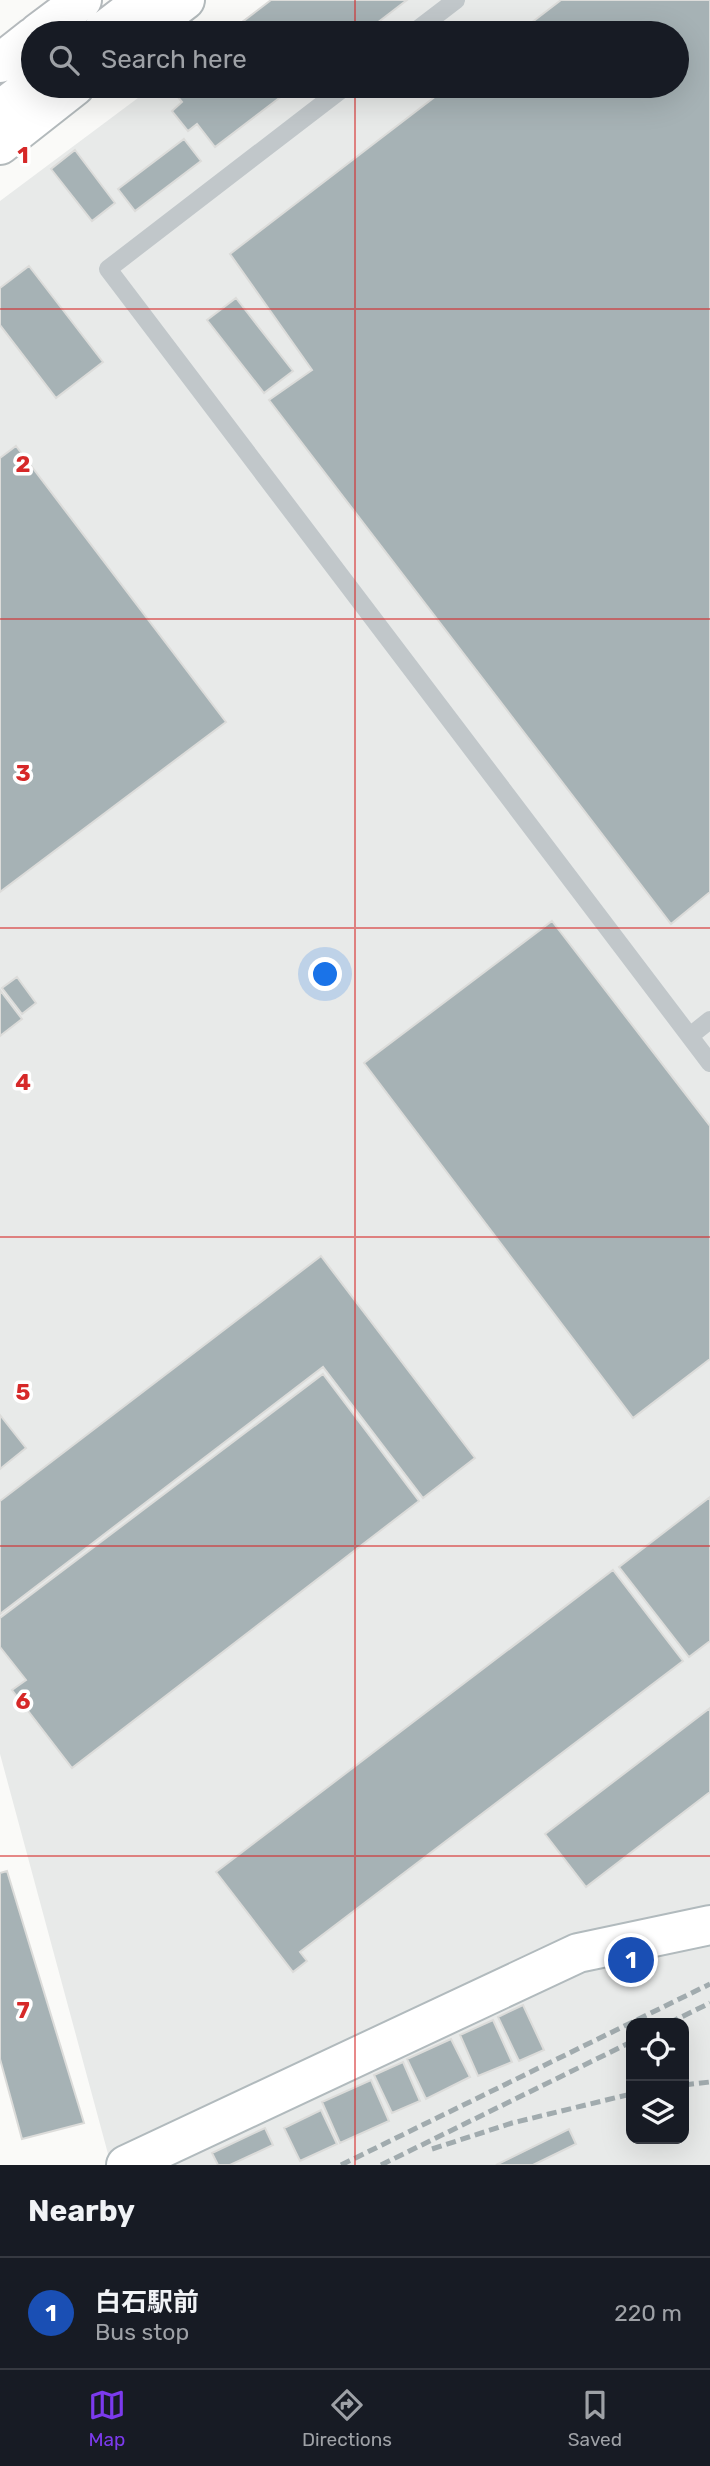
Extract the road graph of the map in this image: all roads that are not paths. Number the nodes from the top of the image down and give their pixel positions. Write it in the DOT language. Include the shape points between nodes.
graph roads {
  1 [pos="70,0"];
  2 [pos="82,0"];
  3 [pos="144,0"];
  4 [pos="185,0"];
  5 [pos="456,0"];
  6 [pos="42,21"];
  7 [pos="54,21"];
  8 [pos="117,21"];
  9 [pos="158,21"];
  10 [pos="429,21"];
  11 [pos="21,37"];
  12 [pos="21,46"];
  13 [pos="0,53"];
  14 [pos="0,63"];
  15 [pos="21,94"];
  16 [pos="60,98"];
  17 [pos="329,98"];
  18 [pos="0,110"];
  19 [pos="0,145"];
  20 [pos="710,1020"];
  21 [pos="690,1036"];
  22 [pos="710,1063"];
  23 [pos="710,1925"];
  24 [pos="126,2165"];
  1 -- 6 [label="main road"];
  2 -- 7 [label="main road"];
  3 -- 8 [label="main road"];
  4 -- 9 [label="main road"];
  5 -- 10 [label="lane"];
  11 -- 13 [label="main road"];
  12 -- 14 [label="main road"];
  15 -- 18 [label="main road"];
  16 -- 19 [label="main road"];
  17 -- 21 [label="lane" via="108,269"];
  20 -- 21 [label="lane"];
  21 -- 22 [label="lane"];
  23 -- 24 [label="main road" via="578,1952"];
}
